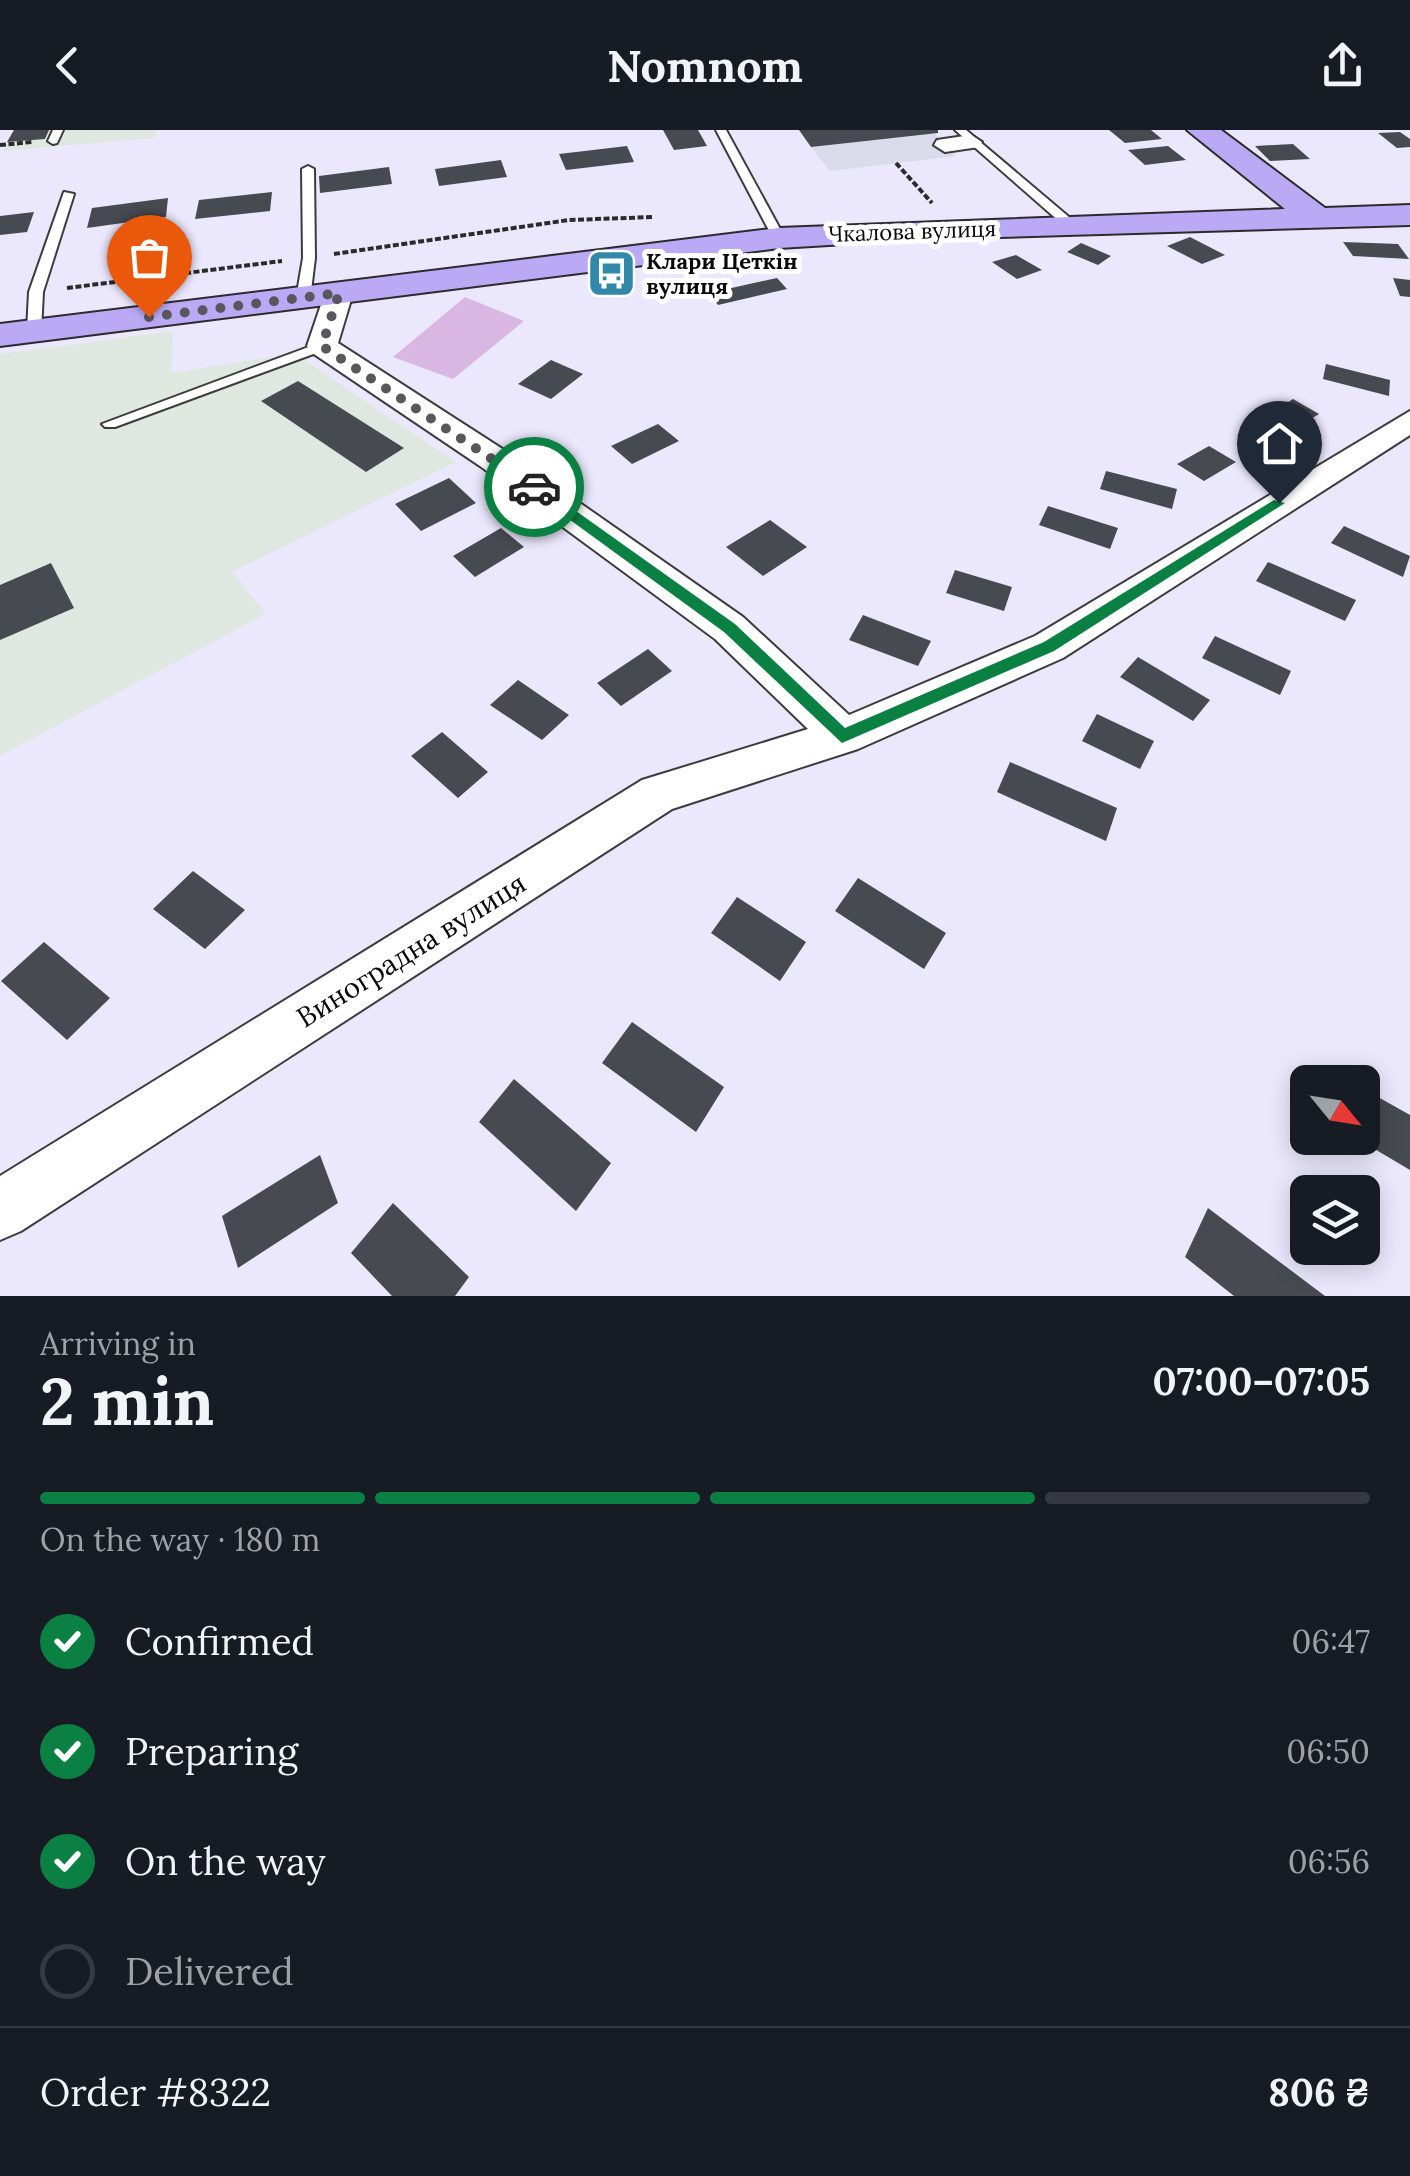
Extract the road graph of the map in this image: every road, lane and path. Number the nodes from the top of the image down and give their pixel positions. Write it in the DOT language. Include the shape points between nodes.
graph roads {
  1 [pos="721,130"];
  2 [pos="1202,130"];
  3 [pos="959,139"];
  4 [pos="896,163"];
  5 [pos="308,169"];
  6 [pos="68,194"];
  7 [pos="936,207"];
  8 [pos="1410,215"];
  9 [pos="1315,216"];
  10 [pos="1072,226"];
  11 [pos="779,238"];
  12 [pos="339,293"];
  13 [pos="303,300"];
  14 [pos="17,333"];
  15 [pos="322,346"];
  16 [pos="1410,420"];
  17 [pos="110,424"];
  18 [pos="842,736"];
  19 [pos="0,1210"];
  1 -- 11 [label="lane"];
  2 -- 9 [label="main road"];
  3 -- 10 [label="lane"];
  4 -- 7 [label="path"];
  5 -- 13 [label="lane"];
  6 -- 14 [label="lane"];
  8 -- 9 [label="main road, Чкалова вулиця"];
  9 -- 10 [label="main road, Чкалова вулиця"];
  10 -- 11 [label="main road, Чкалова вулиця"];
  11 -- 12 [label="main road, Чкалова вулиця"];
  12 -- 13 [label="main road, Чкалова вулиця"];
  12 -- 15 [label="street"];
  13 -- 14 [label="main road, Чкалова вулиця"];
  15 -- 17 [label="lane"];
  15 -- 18 [label="street" via="729,628"];
  16 -- 18 [label="street, Виноградна вулиця" via="1049,646"];
  18 -- 19 [label="street, Виноградна вулиця" via="658,794"];
}
